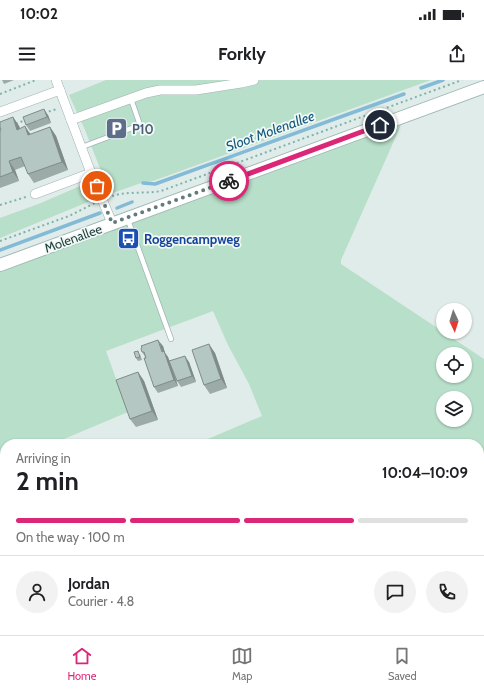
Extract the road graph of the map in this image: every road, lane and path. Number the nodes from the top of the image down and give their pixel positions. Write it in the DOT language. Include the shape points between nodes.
graph roads {
  1 [pos="36,80"];
  2 [pos="56,80"];
  3 [pos="254,80"];
  4 [pos="462,80"];
  5 [pos="484,87"];
  6 [pos="60,90"];
  7 [pos="0,94"];
  8 [pos="131,98"];
  9 [pos="65,105"];
  10 [pos="0,112"];
  11 [pos="44,113"];
  12 [pos="29,119"];
  13 [pos="71,120"];
  14 [pos="14,124"];
  15 [pos="82,147"];
  16 [pos="91,173"];
  17 [pos="35,194"];
  18 [pos="103,200"];
  19 [pos="0,205"];
  20 [pos="128,218"];
  21 [pos="112,223"];
  22 [pos="0,241"];
  23 [pos="0,265"];
  24 [pos="171,339"];
  1 -- 7 [label="path"];
  2 -- 6 [label="street"];
  3 -- 8 [label="street" via="146,92"];
  4 -- 18 [label="path, Molenallee" via="161,191 124,192"];
  5 -- 20 [label="main road, Molenallee"];
  6 -- 9 [label="street"];
  6 -- 10 [label="street"];
  8 -- 13 [label="street"];
  8 -- 15 [label="lane" via="140,125"];
  9 -- 11 [label="path"];
  9 -- 13 [label="street"];
  12 -- 14 [label="path"];
  13 -- 15 [label="street"];
  15 -- 16 [label="street"];
  16 -- 17 [label="street"];
  16 -- 18 [label="street"];
  17 -- 19 [label="path"];
  18 -- 21 [label="street"];
  18 -- 22 [label="path, Molenallee" via="69,216"];
  20 -- 21 [label="main road, Molenallee"];
  20 -- 24 [label="lane"];
  21 -- 23 [label="main road, Molenallee"];
}
